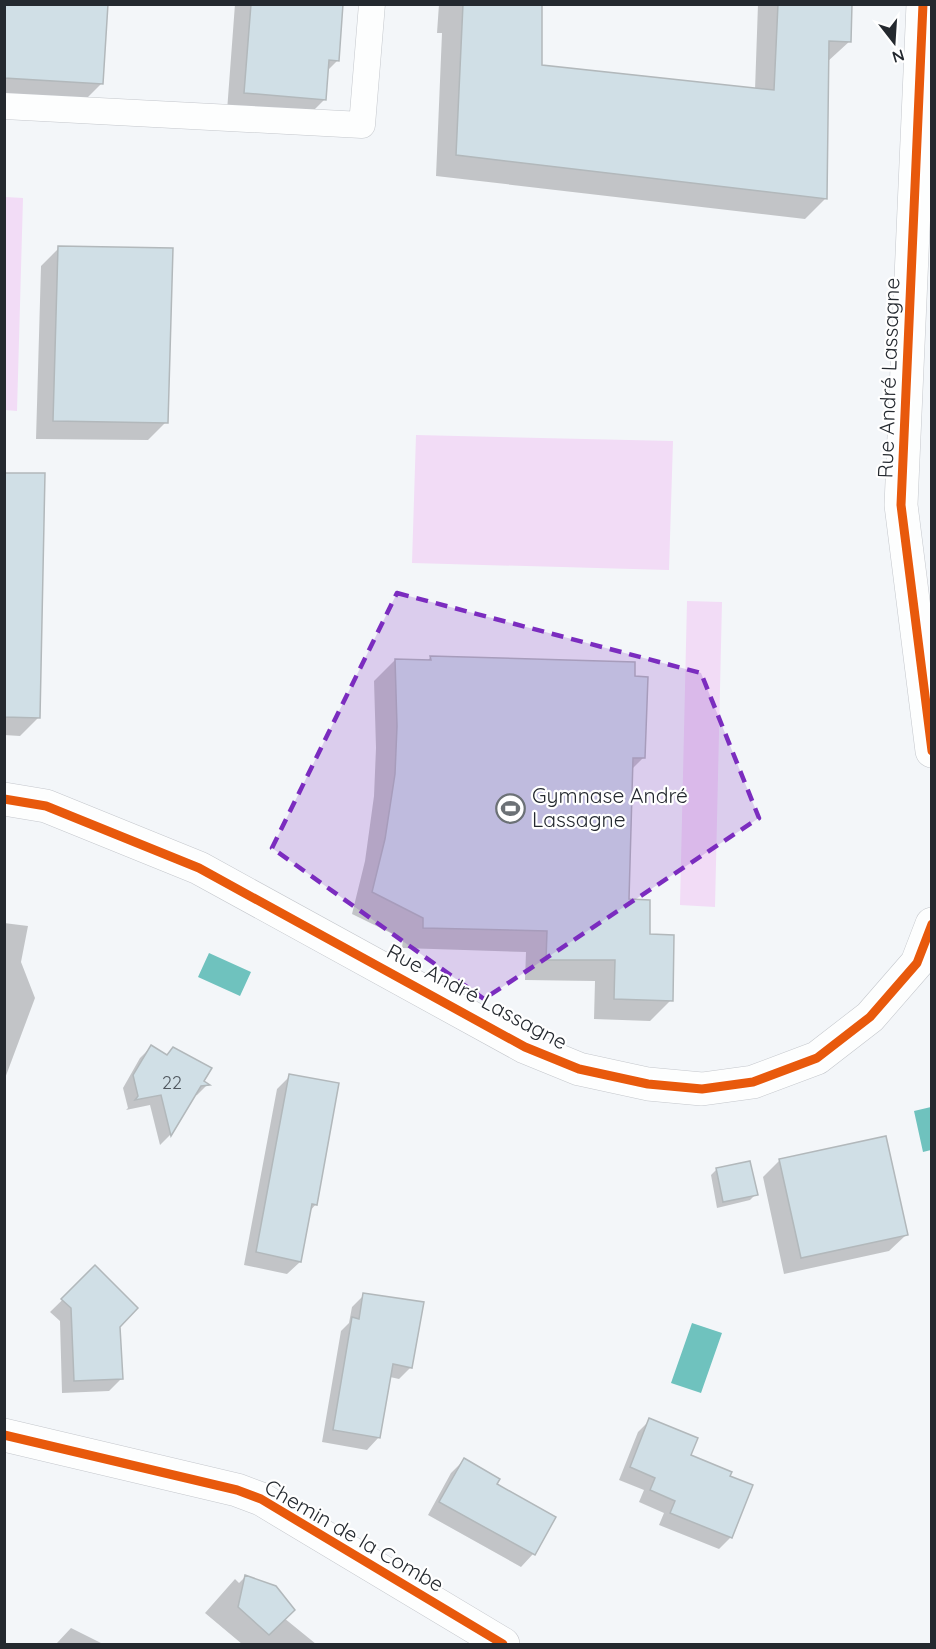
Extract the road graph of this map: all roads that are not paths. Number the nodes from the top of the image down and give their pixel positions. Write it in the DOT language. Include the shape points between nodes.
graph roads {
  1 [pos="372,4"];
  2 [pos="923,4"];
  3 [pos="4,106"];
  4 [pos="932,752"];
  5 [pos="4,799"];
  6 [pos="932,924"];
  7 [pos="4,1435"];
  8 [pos="503,1644"];
  1 -- 3 [label="lane" via="362,125"];
  2 -- 4 [label="street, Rue André Lassagne" via="902,505"];
  5 -- 6 [label="street, Rue André Lassagne" via="46,806 199,868 525,1047 579,1070 648,1084 702,1089 753,1082 817,1058 870,1017 917,963"];
  7 -- 8 [label="street, Chemin de la Combe" via="261,1499"];
}
